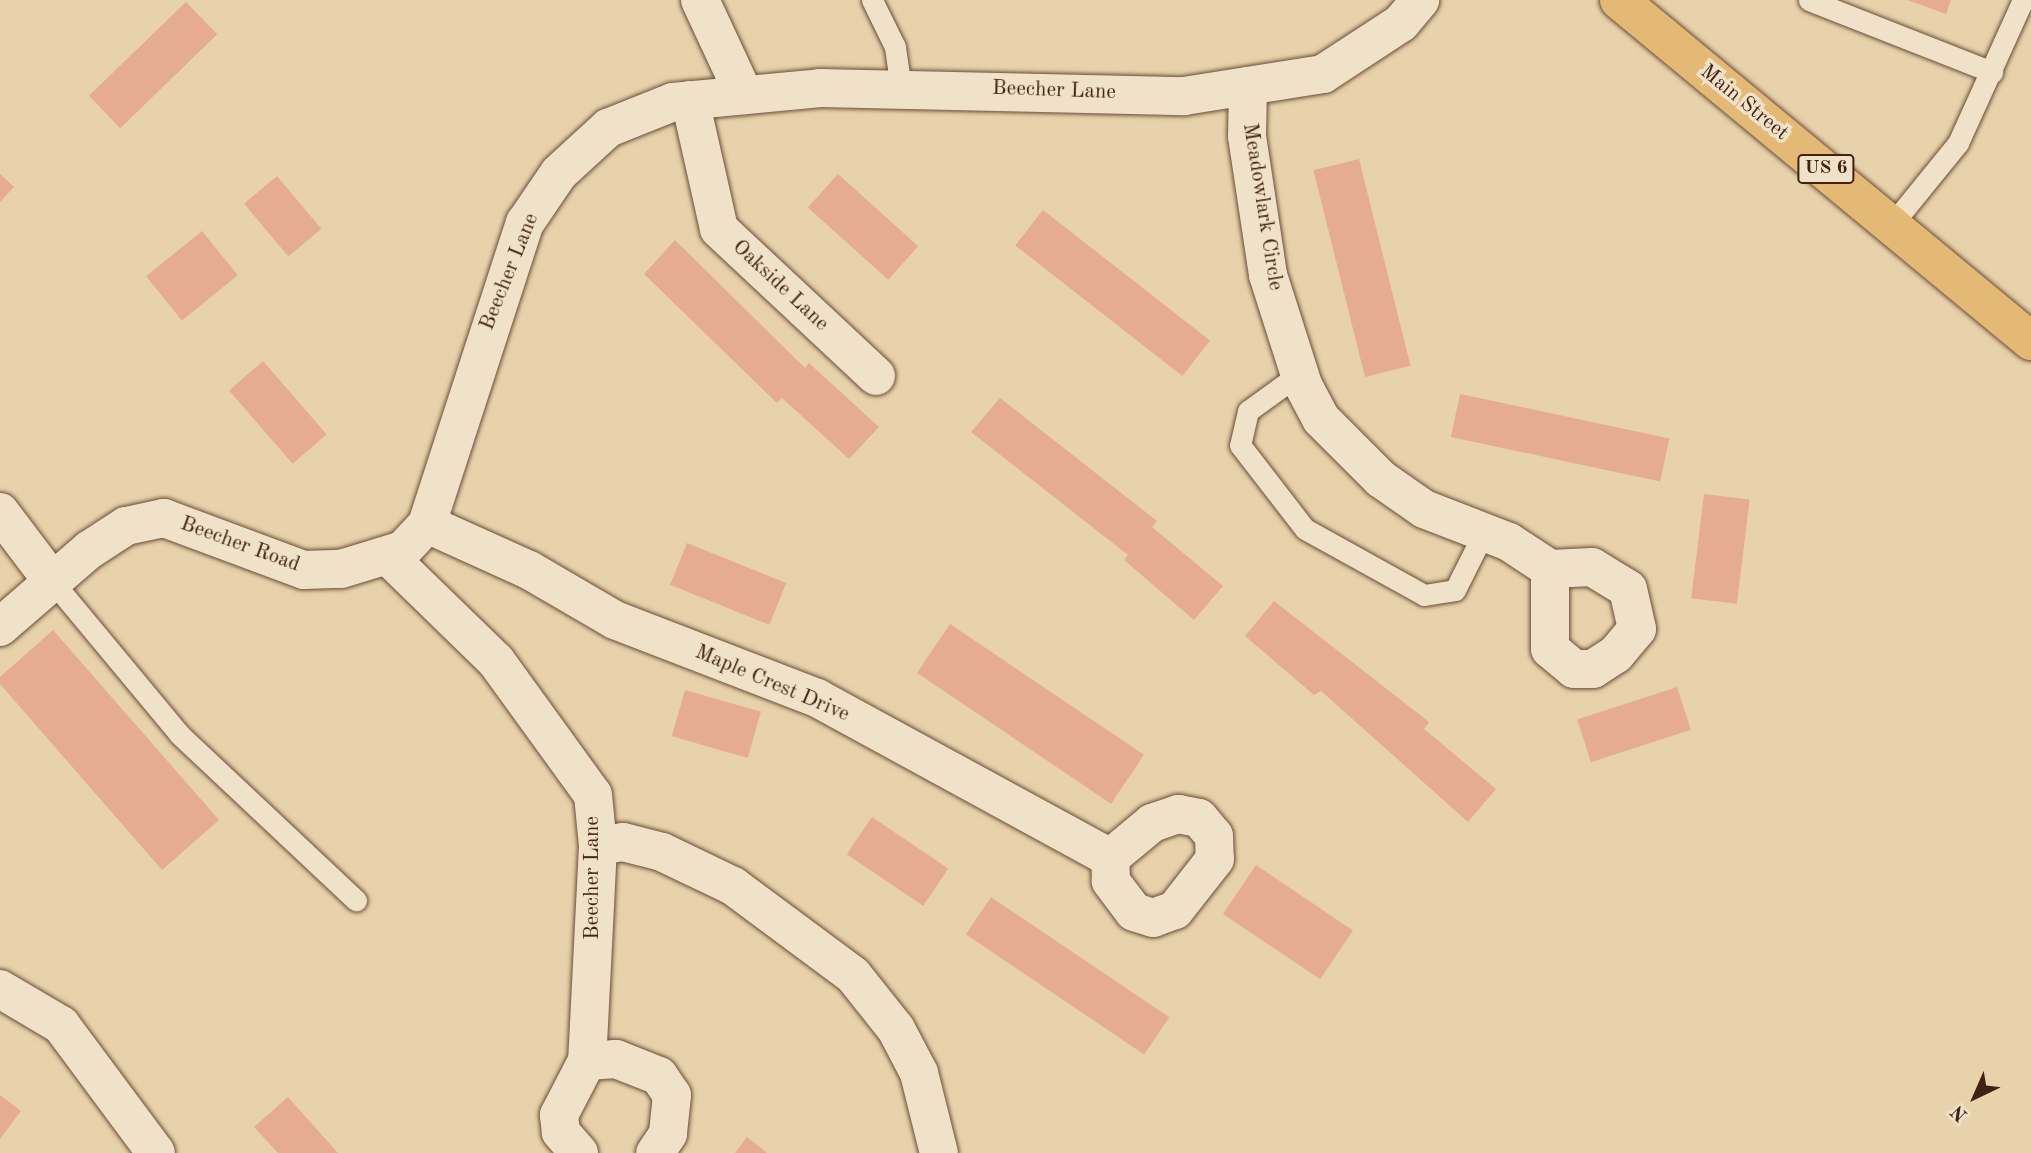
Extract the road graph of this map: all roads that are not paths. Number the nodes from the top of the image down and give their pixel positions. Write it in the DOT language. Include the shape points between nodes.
graph roads {
  1 [pos="700,0"];
  2 [pos="873,0"];
  3 [pos="1420,0"];
  4 [pos="1619,0"];
  5 [pos="1809,0"];
  6 [pos="2023,0"];
  7 [pos="1992,72"];
  8 [pos="1248,86"];
  9 [pos="901,89"];
  10 [pos="744,95"];
  11 [pos="690,100"];
  12 [pos="1893,223"];
  13 [pos="2031,341"];
  14 [pos="1299,374"];
  15 [pos="876,376"];
  16 [pos="0,512"];
  17 [pos="427,523"];
  18 [pos="1483,534"];
  19 [pos="389,557"];
  20 [pos="1550,569"];
  21 [pos="52,582"];
  22 [pos="0,627"];
  23 [pos="598,846"];
  24 [pos="1110,858"];
  25 [pos="356,900"];
  26 [pos="0,989"];
  27 [pos="587,1062"];
  28 [pos="156,1153"];
  29 [pos="579,1153"];
  30 [pos="655,1153"];
  31 [pos="939,1153"];
  1 -- 10 [label="street"];
  2 -- 9 [label="lane" via="895,47"];
  3 -- 8 [label="street, Beecher Lane" via="1356,57 1323,74"];
  4 -- 12 [label="main road, Main Street / US 6"];
  5 -- 7 [label="lane"];
  6 -- 7 [label="lane"];
  7 -- 12 [label="lane" via="1958,143"];
  8 -- 9 [label="street, Beecher Lane" via="1184,96"];
  8 -- 14 [label="street, Meadowlark Circle" via="1247,136 1268,275"];
  9 -- 10 [label="street, Beecher Lane"];
  10 -- 11 [label="street, Beecher Lane"];
  11 -- 15 [label="street, Oakside Lane" via="719,229"];
  11 -- 17 [label="street, Beecher Lane" via="608,128 559,173 525,223 483,335"];
  12 -- 13 [label="main road, Main Street / US 6"];
  14 -- 18 [label="street, Meadowlark Circle" via="1321,419 1381,479 1424,509"];
  14 -- 18 [label="lane" via="1248,411 1240,445 1305,529 1424,595 1455,590"];
  16 -- 21 [label="street"];
  17 -- 19 [label="street"];
  17 -- 24 [label="street, Maple Crest Drive" via="529,570 615,620 817,698"];
  18 -- 20 [label="street, Meadowlark Circle" via="1537,556"];
  19 -- 21 [label="street, Beecher Road" via="341,569 304,570 164,518 126,526"];
  19 -- 23 [label="street, Beecher Lane" via="496,661 593,795"];
  21 -- 22 [label="street, Beecher Road"];
  21 -- 25 [label="lane" via="179,734"];
  23 -- 27 [label="street, Beecher Lane"];
  23 -- 31 [label="street" via="623,842 662,852 733,886 853,975 896,1029 919,1073"];
  26 -- 28 [label="street" via="61,1025"];
  27 -- 29 [label="street, Beecher Lane" via="559,1115 561,1132"];
  27 -- 30 [label="street" via="615,1059 659,1076 673,1107 668,1134"];
}
